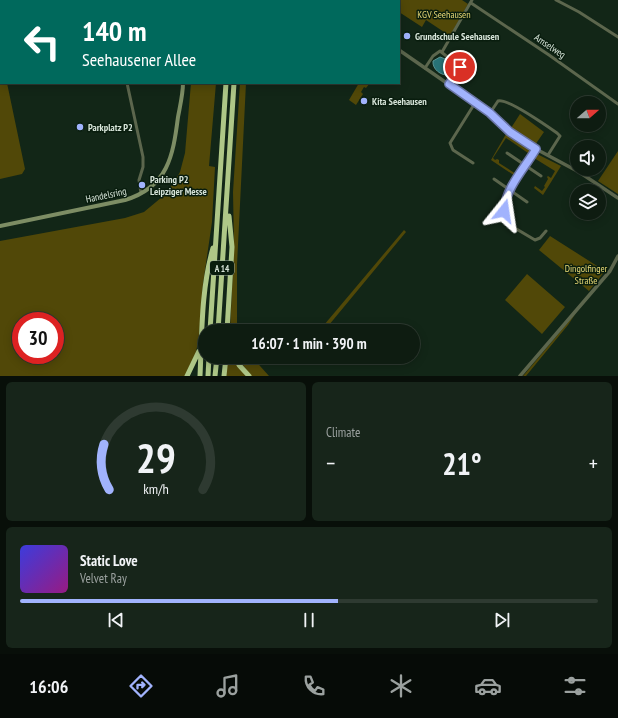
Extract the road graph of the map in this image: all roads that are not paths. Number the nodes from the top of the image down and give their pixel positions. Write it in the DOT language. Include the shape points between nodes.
graph roads {
  1 [pos="556,0"];
  2 [pos="471,1"];
  3 [pos="618,37"];
  4 [pos="400,51"];
  5 [pos="442,52"];
  6 [pos="425,68"];
  7 [pos="127,84"];
  8 [pos="183,84"];
  9 [pos="226,84"];
  10 [pos="234,84"];
  11 [pos="449,84"];
  12 [pos="475,103"];
  13 [pos="618,104"];
  14 [pos="490,113"];
  15 [pos="536,149"];
  16 [pos="507,153"];
  17 [pos="548,155"];
  18 [pos="149,156"];
  19 [pos="143,157"];
  20 [pos="473,164"];
  21 [pos="525,165"];
  22 [pos="542,176"];
  23 [pos="494,179"];
  24 [pos="510,190"];
  25 [pos="141,193"];
  26 [pos="618,198"];
  27 [pos="527,202"];
  28 [pos="227,205"];
  29 [pos="0,226"];
  30 [pos="546,232"];
  31 [pos="216,240"];
  32 [pos="618,256"];
  33 [pos="203,324"];
  34 [pos="210,324"];
  35 [pos="218,324"];
  36 [pos="227,324"];
  37 [pos="198,354"];
  38 [pos="200,364"];
  39 [pos="209,364"];
  40 [pos="217,364"];
  41 [pos="225,364"];
  42 [pos="238,364"];
  43 [pos="187,376"];
  44 [pos="200,376"];
  45 [pos="208,376"];
  46 [pos="216,376"];
  47 [pos="224,376"];
  48 [pos="249,376"];
  49 [pos="520,376"];
  1 -- 3 [label="street"];
  2 -- 5 [label="street"];
  2 -- 13 [label="street, Amselweg"];
  4 -- 6 [label="street"];
  5 -- 6 [label="street" via="433,56"];
  5 -- 11 [label="street" via="460,67"];
  6 -- 11 [label="street"];
  7 -- 19 [label="street"];
  8 -- 25 [label="main road, Handelsring" via="176,142 168,165 158,180"];
  9 -- 31 [label="highway, A 14"];
  10 -- 28 [label="highway, A 14"];
  11 -- 12 [label="street"];
  12 -- 14 [label="street"];
  12 -- 20 [label="street" via="450,143 453,150"];
  14 -- 15 [label="street" via="510,132"];
  14 -- 17 [label="street" via="498,100 502,100 557,133 560,136"];
  15 -- 17 [label="street"];
  15 -- 21 [label="street"];
  16 -- 21 [label="street"];
  17 -- 26 [label="street"];
  18 -- 19 [label="street"];
  19 -- 25 [label="street" via="144,167 139,180"];
  21 -- 22 [label="street"];
  21 -- 24 [label="street"];
  23 -- 24 [label="street"];
  24 -- 27 [label="street"];
  24 -- 30 [label="street" via="505,200 503,221 536,240"];
  25 -- 29 [label="main road, Handelsring" via="125,200"];
  28 -- 35 [label="highway, A 14"];
  28 -- 36 [label="highway" via="232,247"];
  31 -- 33 [label="highway" via="208,267"];
  31 -- 34 [label="highway, A 14"];
  32 -- 49 [label="street" via="610,270"];
  37 -- 43 [label="highway"];
  38 -- 44 [label="highway"];
  39 -- 45 [label="highway"];
  40 -- 46 [label="highway"];
  41 -- 47 [label="highway"];
  42 -- 48 [label="highway"];
}
